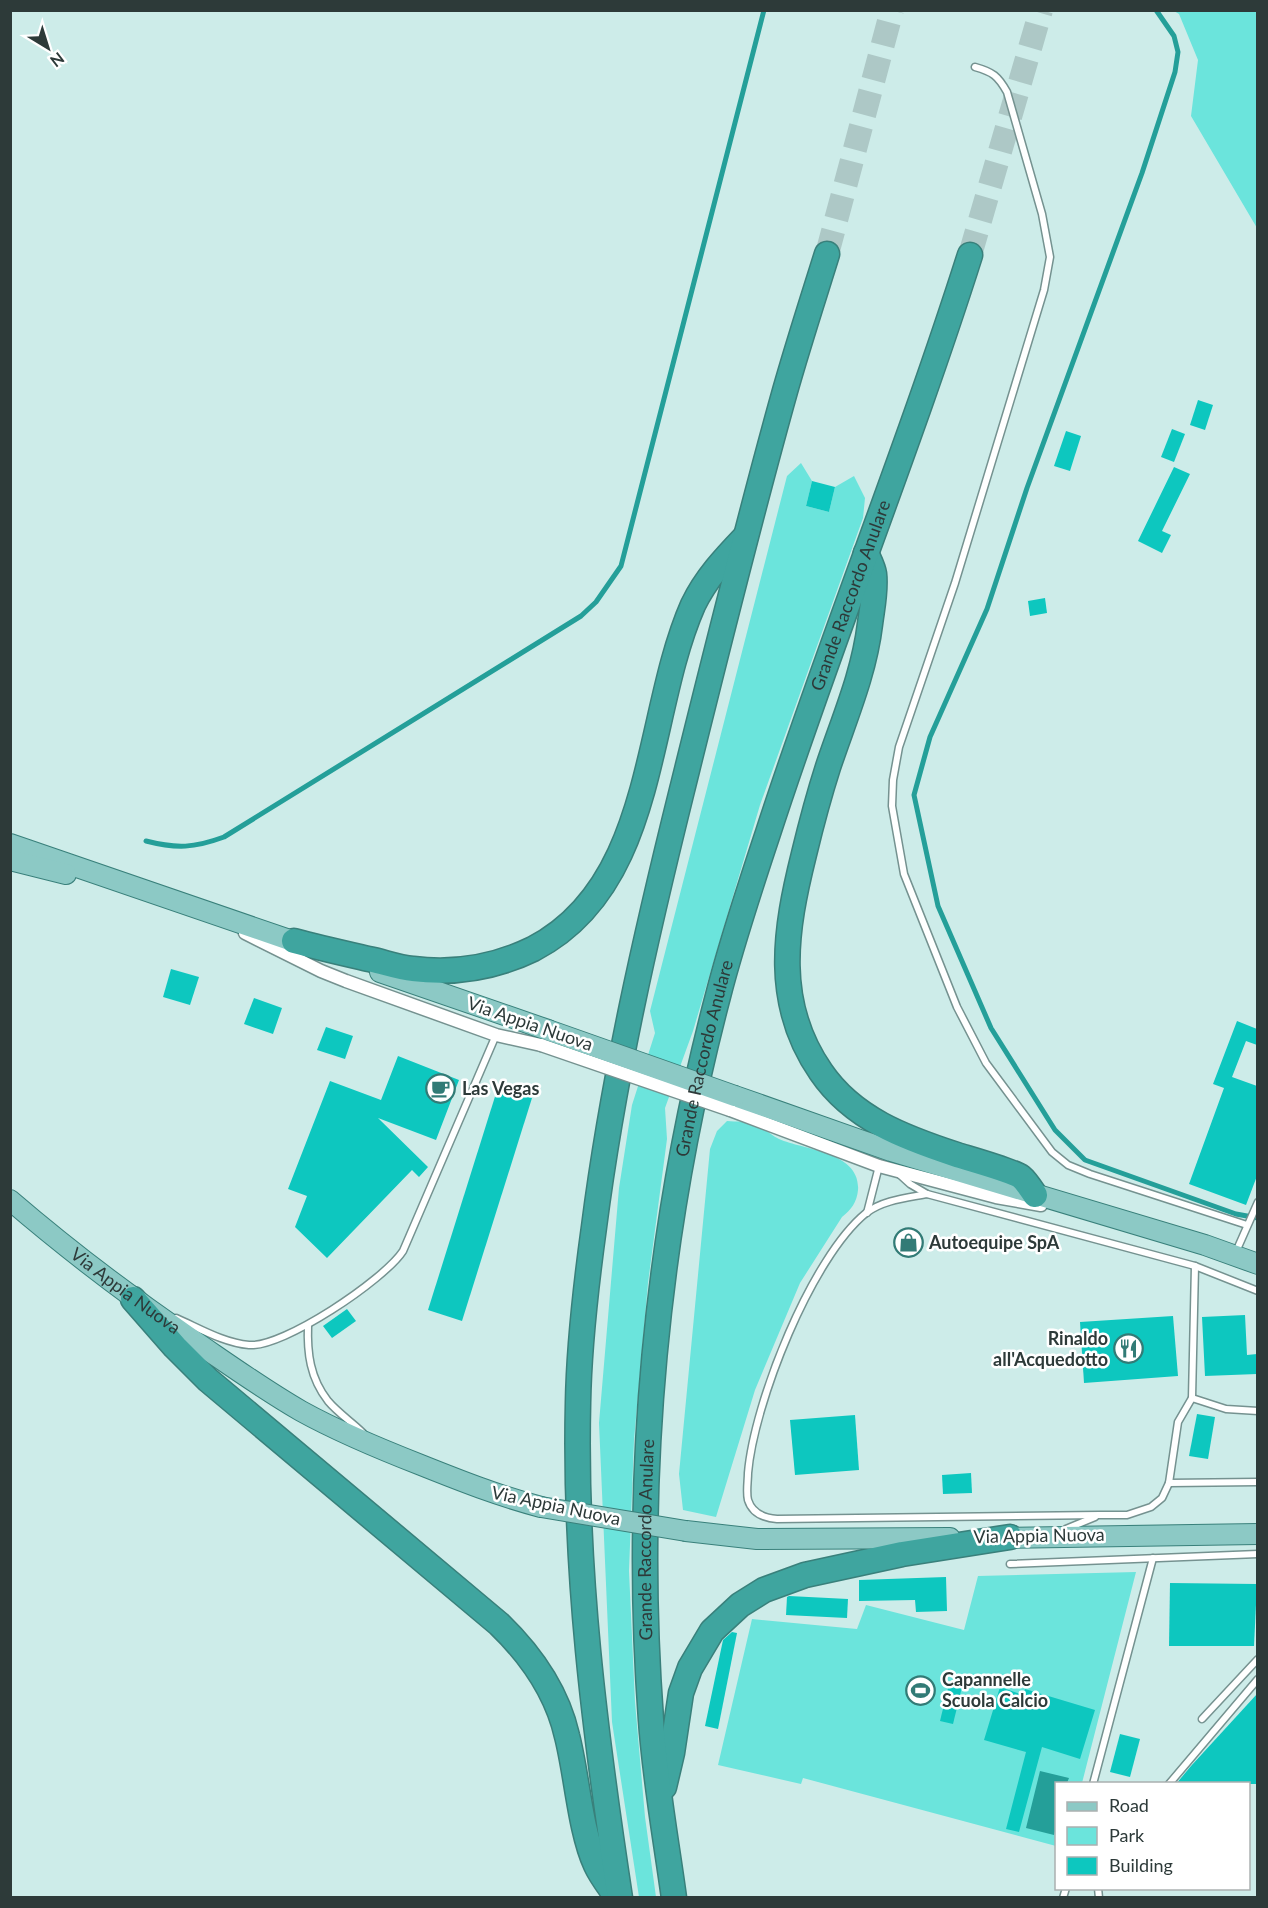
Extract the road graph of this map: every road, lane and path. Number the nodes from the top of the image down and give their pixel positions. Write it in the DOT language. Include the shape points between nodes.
graph roads {
  1 [pos="975,67"];
  2 [pos="827,254"];
  3 [pos="970,255"];
  4 [pos="747,535"];
  5 [pos="866,553"];
  6 [pos="10,844"];
  7 [pos="10,860"];
  8 [pos="140,889"];
  9 [pos="199,910"];
  10 [pos="294,941"];
  11 [pos="496,1035"];
  12 [pos="544,1038"];
  13 [pos="732,1103"];
  14 [pos="879,1166"];
  15 [pos="897,1171"];
  16 [pos="927,1194"];
  17 [pos="1035,1195"];
  18 [pos="10,1200"];
  19 [pos="1257,1202"];
  20 [pos="867,1213"];
  21 [pos="1101,1215"];
  22 [pos="1247,1225"];
  23 [pos="1235,1255"];
  24 [pos="1257,1264"];
  25 [pos="1195,1266"];
  26 [pos="1257,1291"];
  27 [pos="133,1299"];
  28 [pos="308,1325"];
  29 [pos="1192,1398"];
  30 [pos="1257,1411"];
  31 [pos="379,1449"];
  32 [pos="1257,1482"];
  33 [pos="1169,1483"];
  34 [pos="1101,1515"];
  35 [pos="1257,1520"];
  36 [pos="1248,1533"];
  37 [pos="1048,1536"];
  38 [pos="1010,1538"];
  39 [pos="1257,1554"];
  40 [pos="1153,1558"];
  41 [pos="1011,1564"];
  42 [pos="1257,1659"];
  43 [pos="1257,1679"];
  44 [pos="1202,1719"];
  45 [pos="1094,1782"];
  46 [pos="1171,1782"];
  47 [pos="660,1801"];
  48 [pos="618,1898"];
  49 [pos="674,1898"];
  1 -- 22 [label="lane" via="992,72 1007,92 1042,214 1050,257 1044,290 955,584 899,747 892,806 904,874 957,1007 986,1063 1052,1152 1068,1165 1090,1174"];
  2 -- 4 [label="highway" via="785,390"];
  3 -- 5 [label="highway, Grande Raccordo Anulare"];
  4 -- 10 [label="highway" via="714,569 694,603 675,655 650,765 631,824 608,876 572,922 520,955 459,970 412,969"];
  4 -- 48 [label="highway" via="652,911 622,1047 604,1148 582,1331 579,1544 592,1701"];
  5 -- 17 [label="highway" via="874,573 867,651 814,812 789,923 786,974 794,1017 821,1073 849,1104 892,1131 1020,1176"];
  5 -- 47 [label="highway, Grande Raccordo Anulare" via="805,720 738,927 715,1008 668,1235 647,1474 647,1646"];
  6 -- 8 [label="main road, Via Appia Nuova"];
  7 -- 8 [label="main road"];
  8 -- 9 [label="main road, Via Appia Nuova"];
  9 -- 10 [label="main road, Via Appia Nuova"];
  9 -- 11 [label="street, Via Appia Nuova" via="331,975"];
  10 -- 12 [label="main road, Via Appia Nuova"];
  11 -- 12 [label="street, Via Appia Nuova"];
  11 -- 28 [label="lane" via="397,1261 375,1281"];
  12 -- 13 [label="main road, Via Appia Nuova, bridge"];
  13 -- 14 [label="street, Via Appia Nuova"];
  13 -- 17 [label="main road, Via Appia Nuova"];
  14 -- 15 [label="street, Via Appia Nuova"];
  14 -- 20 [label="lane"];
  15 -- 16 [label="lane"];
  15 -- 21 [label="street, Via Appia Nuova" via="996,1197"];
  16 -- 20 [label="lane" via="895,1200"];
  16 -- 25 [label="lane"];
  17 -- 21 [label="main road, Via Appia Nuova"];
  18 -- 27 [label="main road, Via Appia Nuova"];
  19 -- 22 [label="lane"];
  20 -- 34 [label="lane" via="822,1269 778,1361 751,1451 747,1492 755,1512 777,1519"];
  21 -- 23 [label="main road, Via Appia Nuova"];
  22 -- 23 [label="lane"];
  23 -- 24 [label="main road, Via Appia Nuova"];
  25 -- 26 [label="lane"];
  25 -- 29 [label="lane"];
  27 -- 28 [label="lane" via="220,1338 250,1345"];
  27 -- 31 [label="main road, Via Appia Nuova" via="262,1388"];
  27 -- 48 [label="highway" via="208,1380 499,1624 529,1656 567,1734 596,1866"];
  28 -- 31 [label="lane" via="307,1356 317,1382 328,1401"];
  29 -- 30 [label="lane" via="1226,1409"];
  29 -- 33 [label="lane" via="1178,1422"];
  31 -- 38 [label="main road, Via Appia Nuova, bridge" via="487,1491 541,1507 686,1531 773,1539"];
  32 -- 33 [label="lane"];
  33 -- 34 [label="lane" via="1162,1498 1150,1507 1127,1515"];
  34 -- 37 [label="lane"];
  35 -- 36 [label="main road"];
  36 -- 37 [label="main road, Via Appia Nuova"];
  37 -- 38 [label="main road, Via Appia Nuova"];
  38 -- 47 [label="highway" via="902,1554 805,1575 764,1590 733,1609 705,1641 686,1676"];
  39 -- 40 [label="lane"];
  40 -- 41 [label="lane"];
  40 -- 45 [label="lane"];
  42 -- 44 [label="lane"];
  43 -- 46 [label="lane"];
  47 -- 49 [label="highway, Grande Raccordo Anulare"];
}
